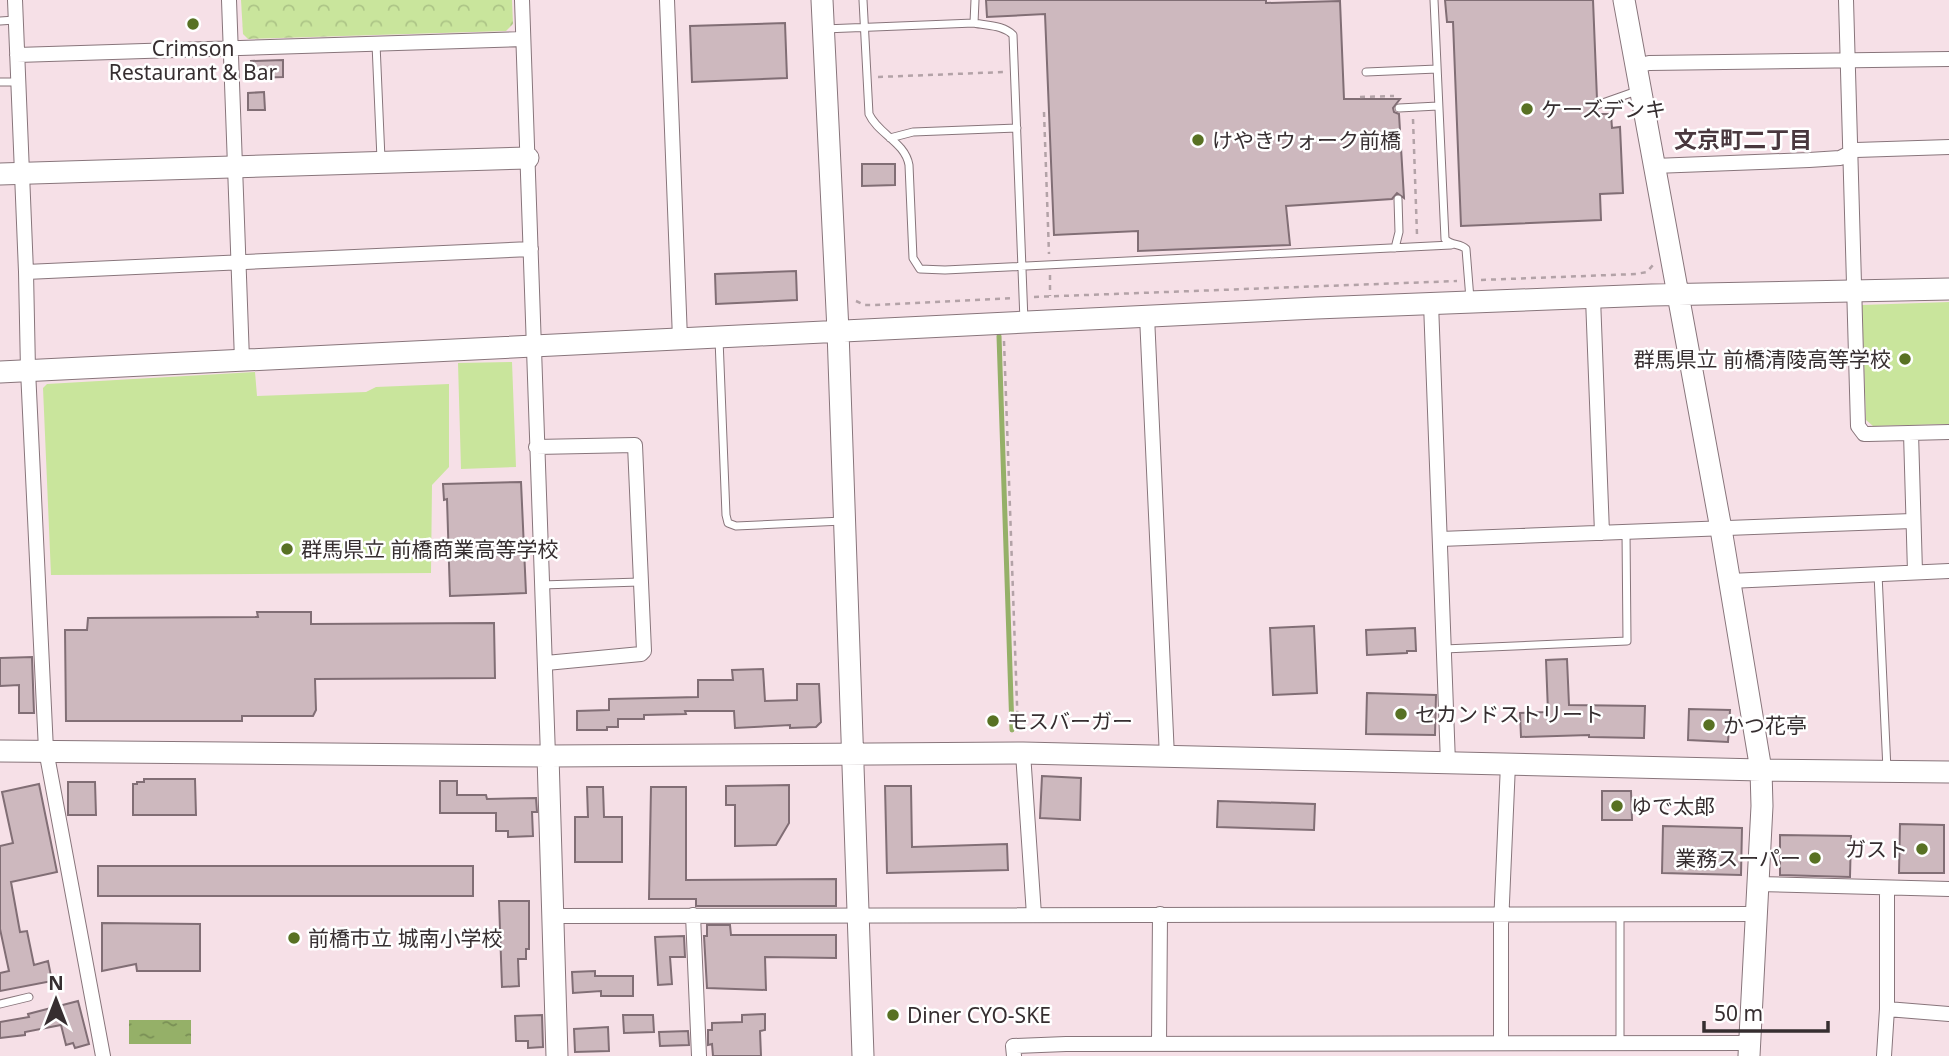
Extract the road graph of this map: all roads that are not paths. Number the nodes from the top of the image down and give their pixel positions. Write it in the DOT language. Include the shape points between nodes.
graph roads {
  1 [pos="15,0"];
  2 [pos="229,0"];
  3 [pos="522,0"];
  4 [pos="667,0"];
  5 [pos="822,0"];
  6 [pos="863,0"];
  7 [pos="975,0"];
  8 [pos="1434,0"];
  9 [pos="1624,0"];
  10 [pos="1846,0"];
  11 [pos="15,20"];
  12 [pos="0,21"];
  13 [pos="974,23"];
  14 [pos="864,28"];
  15 [pos="823,29"];
  16 [pos="523,39"];
  17 [pos="376,44"];
  18 [pos="231,48"];
  19 [pos="17,55"];
  20 [pos="1949,58"];
  21 [pos="1848,60"];
  22 [pos="1636,66"];
  23 [pos="1437,69"];
  24 [pos="1366,72"];
  25 [pos="0,82"];
  26 [pos="18,82"];
  27 [pos="1640,92"];
  28 [pos="1597,105"];
  29 [pos="1438,106"];
  30 [pos="1399,108"];
  31 [pos="1017,128"];
  32 [pos="890,138"];
  33 [pos="1949,147"];
  34 [pos="1851,152"];
  35 [pos="528,158"];
  36 [pos="381,162"];
  37 [pos="236,166"];
  38 [pos="1654,166"];
  39 [pos="10,174"];
  40 [pos="1398,199"];
  41 [pos="1451,244"];
  42 [pos="1395,248"];
  43 [pos="531,249"];
  44 [pos="238,262"];
  45 [pos="1022,265"];
  46 [pos="26,272"];
  47 [pos="1949,289"];
  48 [pos="1469,291"];
  49 [pos="1854,291"];
  50 [pos="1677,295"];
  51 [pos="1593,298"];
  52 [pos="1431,303"];
  53 [pos="1147,316"];
  54 [pos="1024,322"];
  55 [pos="838,331"];
  56 [pos="719,337"];
  57 [pos="680,339"];
  58 [pos="534,346"];
  59 [pos="242,360"];
  60 [pos="28,370"];
  61 [pos="0,372"];
  62 [pos="1949,432"];
  63 [pos="1911,433"];
  64 [pos="536,447"];
  65 [pos="843,521"];
  66 [pos="1912,521"];
  67 [pos="1721,529"];
  68 [pos="1602,533"];
  69 [pos="1626,533"];
  70 [pos="1440,539"];
  71 [pos="1949,571"];
  72 [pos="1914,572"];
  73 [pos="1878,575"];
  74 [pos="1729,581"];
  75 [pos="641,582"];
  76 [pos="541,585"];
  77 [pos="1444,649"];
  78 [pos="546,663"];
  79 [pos="46,750"];
  80 [pos="0,751"];
  81 [pos="1023,753"];
  82 [pos="853,755"];
  83 [pos="548,756"];
  84 [pos="1167,757"];
  85 [pos="1448,763"];
  86 [pos="1508,764"];
  87 [pos="1761,770"];
  88 [pos="1886,771"];
  89 [pos="1949,772"];
  90 [pos="1757,884"];
  91 [pos="1887,888"];
  92 [pos="1949,889"];
  93 [pos="1160,914"];
  94 [pos="1503,914"];
  95 [pos="1620,914"];
  96 [pos="1755,914"];
  97 [pos="693,915"];
  98 [pos="857,915"];
  99 [pos="1034,915"];
  100 [pos="551,916"];
  101 [pos="29,997"];
  102 [pos="0,1004"];
  103 [pos="1887,1009"];
  104 [pos="1949,1014"];
  105 [pos="1501,1043"];
  106 [pos="1159,1044"];
  107 [pos="1619,1044"];
  108 [pos="1749,1049"];
  109 [pos="1405,1050"];
  110 [pos="1575,1050"];
  111 [pos="103,1056"];
  112 [pos="557,1056"];
  113 [pos="699,1056"];
  114 [pos="863,1056"];
  115 [pos="1014,1056"];
  116 [pos="1884,1056"];
  1 -- 11 [label="street"];
  2 -- 18 [label="street"];
  3 -- 16 [label="street"];
  4 -- 57 [label="street"];
  5 -- 15 [label="street"];
  6 -- 14 [label="lane"];
  7 -- 13 [label="lane"];
  8 -- 23 [label="lane"];
  9 -- 22 [label="street"];
  10 -- 21 [label="street"];
  11 -- 12 [label="lane"];
  11 -- 19 [label="street"];
  13 -- 14 [label="lane"];
  13 -- 31 [label="lane" via="1012,33"];
  14 -- 15 [label="lane"];
  14 -- 32 [label="lane" via="869,114"];
  15 -- 55 [label="street"];
  16 -- 17 [label="street"];
  16 -- 35 [label="street"];
  17 -- 18 [label="street"];
  17 -- 36 [label="lane"];
  18 -- 19 [label="street"];
  18 -- 37 [label="street"];
  19 -- 26 [label="street"];
  20 -- 21 [label="street"];
  21 -- 22 [label="street"];
  21 -- 34 [label="street"];
  22 -- 27 [label="street"];
  23 -- 24 [label="lane"];
  23 -- 29 [label="lane"];
  25 -- 26 [label="lane"];
  26 -- 39 [label="street"];
  27 -- 28 [label="lane"];
  27 -- 38 [label="street"];
  29 -- 30 [label="lane"];
  29 -- 41 [label="lane" via="1445,239"];
  31 -- 32 [label="lane" via="913,132"];
  31 -- 45 [label="lane"];
  32 -- 45 [label="lane" via="908,158 912,253 917,267 933,271"];
  33 -- 34 [label="street"];
  34 -- 38 [label="street" via="1840,158"];
  34 -- 49 [label="street"];
  35 -- 36 [label="street"];
  35 -- 43 [label="street"];
  36 -- 37 [label="street"];
  37 -- 39 [label="street"];
  37 -- 44 [label="street"];
  38 -- 50 [label="street"];
  39 -- 46 [label="street"];
  40 -- 42 [label="lane"];
  41 -- 42 [label="lane"];
  41 -- 48 [label="lane" via="1466,249"];
  42 -- 45 [label="lane"];
  43 -- 44 [label="street"];
  43 -- 58 [label="street"];
  44 -- 46 [label="street"];
  44 -- 59 [label="street"];
  45 -- 54 [label="lane"];
  46 -- 60 [label="street"];
  47 -- 49 [label="street"];
  48 -- 51 [label="street"];
  48 -- 52 [label="street"];
  49 -- 50 [label="street"];
  49 -- 63 [label="street" via="1858,426 1864,434"];
  50 -- 51 [label="street"];
  50 -- 67 [label="street"];
  51 -- 68 [label="street"];
  52 -- 53 [label="street"];
  52 -- 70 [label="street"];
  53 -- 54 [label="street"];
  53 -- 84 [label="street"];
  54 -- 55 [label="street"];
  55 -- 56 [label="street"];
  55 -- 65 [label="street"];
  56 -- 57 [label="street"];
  56 -- 65 [label="lane" via="728,523"];
  57 -- 58 [label="street"];
  58 -- 59 [label="street"];
  58 -- 64 [label="street"];
  59 -- 60 [label="street"];
  60 -- 61 [label="street"];
  60 -- 79 [label="street"];
  62 -- 63 [label="street"];
  63 -- 66 [label="street"];
  64 -- 75 [label="street" via="635,445"];
  64 -- 76 [label="street"];
  65 -- 82 [label="street"];
  66 -- 67 [label="street"];
  66 -- 72 [label="street"];
  67 -- 69 [label="street"];
  67 -- 74 [label="street"];
  68 -- 69 [label="street"];
  68 -- 70 [label="street"];
  69 -- 77 [label="lane" via="1627,641"];
  70 -- 77 [label="street"];
  71 -- 72 [label="street"];
  72 -- 73 [label="street"];
  73 -- 74 [label="street"];
  73 -- 88 [label="lane"];
  74 -- 87 [label="street"];
  75 -- 76 [label="lane"];
  75 -- 78 [label="street" via="642,654"];
  76 -- 78 [label="street"];
  77 -- 85 [label="street"];
  78 -- 83 [label="street"];
  79 -- 80 [label="street"];
  79 -- 83 [label="street"];
  79 -- 111 [label="street"];
  81 -- 82 [label="street"];
  81 -- 84 [label="street"];
  81 -- 99 [label="street"];
  82 -- 83 [label="street"];
  82 -- 98 [label="street"];
  83 -- 100 [label="street"];
  84 -- 85 [label="street"];
  85 -- 86 [label="street"];
  86 -- 87 [label="street"];
  86 -- 94 [label="street"];
  87 -- 88 [label="street"];
  87 -- 90 [label="street"];
  88 -- 89 [label="street"];
  90 -- 91 [label="street"];
  90 -- 96 [label="street"];
  91 -- 92 [label="street"];
  91 -- 103 [label="street"];
  93 -- 94 [label="street"];
  93 -- 99 [label="street"];
  93 -- 106 [label="street"];
  94 -- 95 [label="street"];
  94 -- 105 [label="street"];
  95 -- 96 [label="street"];
  95 -- 107 [label="lane"];
  96 -- 108 [label="street"];
  97 -- 98 [label="street"];
  97 -- 100 [label="street"];
  97 -- 113 [label="street"];
  98 -- 99 [label="street"];
  98 -- 114 [label="street"];
  100 -- 112 [label="street"];
  101 -- 102 [label="lane"];
  103 -- 104 [label="street"];
  103 -- 116 [label="street"];
  105 -- 109 [label="street"];
  105 -- 110 [label="street"];
  106 -- 109 [label="street"];
  106 -- 115 [label="street" via="1013,1046"];
  107 -- 108 [label="street"];
  107 -- 110 [label="street"];
}
